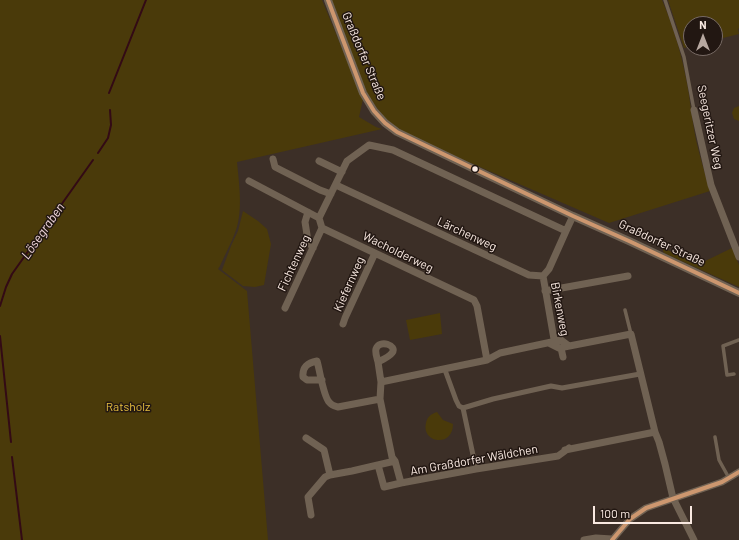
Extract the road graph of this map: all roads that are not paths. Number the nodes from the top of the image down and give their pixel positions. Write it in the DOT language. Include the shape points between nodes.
graph roads {
  1 [pos="328,0"];
  2 [pos="665,0"];
  3 [pos="694,110"];
  4 [pos="273,159"];
  5 [pos="319,161"];
  6 [pos="342,172"];
  7 [pos="249,181"];
  8 [pos="336,185"];
  9 [pos="331,194"];
  10 [pos="308,212"];
  11 [pos="574,216"];
  12 [pos="319,218"];
  13 [pos="322,228"];
  14 [pos="566,231"];
  15 [pos="313,248"];
  16 [pos="375,253"];
  17 [pos="739,257"];
  18 [pos="543,276"];
  19 [pos="628,276"];
  20 [pos="545,291"];
  21 [pos="739,293"];
  22 [pos="285,308"];
  23 [pos="626,310"];
  24 [pos="343,324"];
  25 [pos="631,334"];
  26 [pos="739,340"];
  27 [pos="555,345"];
  28 [pos="563,357"];
  29 [pos="487,360"];
  30 [pos="378,362"];
  31 [pos="445,370"];
  32 [pos="640,374"];
  33 [pos="734,374"];
  34 [pos="322,380"];
  35 [pos="381,382"];
  36 [pos="380,399"];
  37 [pos="463,408"];
  38 [pos="655,432"];
  39 [pos="715,437"];
  40 [pos="306,438"];
  41 [pos="395,461"];
  42 [pos="378,465"];
  43 [pos="476,469"];
  44 [pos="739,472"];
  45 [pos="330,475"];
  46 [pos="729,478"];
  47 [pos="402,483"];
  48 [pos="673,498"];
  49 [pos="311,515"];
  50 [pos="584,540"];
  51 [pos="612,540"];
  52 [pos="694,540"];
  1 -- 11 [label="street, Graßdorfer Straße" via="364,93 385,123 397,132"];
  2 -- 3 [label="lane, Seegeritzer Weg" via="684,57"];
  3 -- 17 [label="street, Seegeritzer Weg" via="711,185"];
  4 -- 9 [label="street" via="274,167"];
  5 -- 6 [label="street"];
  6 -- 8 [label="street"];
  6 -- 14 [label="street" via="347,161 369,145 393,150"];
  7 -- 10 [label="street"];
  8 -- 9 [label="street"];
  8 -- 18 [label="street, Lärchenweg" via="529,275"];
  9 -- 12 [label="street"];
  10 -- 12 [label="street"];
  10 -- 15 [label="street" via="305,222 308,242"];
  11 -- 14 [label="street"];
  11 -- 21 [label="street, Graßdorfer Straße"];
  12 -- 13 [label="street"];
  13 -- 15 [label="street, Fichtenweg"];
  13 -- 16 [label="street, Wacholderweg"];
  14 -- 18 [label="street" via="549,269"];
  15 -- 22 [label="street, Fichtenweg"];
  16 -- 24 [label="street, Kiefernweg"];
  16 -- 29 [label="street, Wacholderweg" via="474,300"];
  18 -- 20 [label="street, Birkenweg"];
  19 -- 20 [label="street"];
  20 -- 27 [label="street, Birkenweg"];
  23 -- 25 [label="lane"];
  25 -- 27 [label="street" via="569,346 561,340"];
  25 -- 32 [label="street"];
  26 -- 33 [label="lane" via="723,346 727,375"];
  27 -- 28 [label="street, Birkenweg"];
  27 -- 29 [label="street" via="500,353"];
  29 -- 31 [label="street"];
  30 -- 35 [label="street, Am Graßdorfer Wäldchen"];
  31 -- 35 [label="street"];
  31 -- 37 [label="street" via="456,400"];
  32 -- 37 [label="street" via="562,388 551,386 493,398"];
  32 -- 38 [label="street"];
  34 -- 36 [label="street" via="328,402 332,406"];
  35 -- 36 [label="street, Am Graßdorfer Wäldchen"];
  36 -- 41 [label="street, Am Graßdorfer Wäldchen"];
  37 -- 43 [label="street"];
  38 -- 43 [label="street, Am Graßdorfer Wäldchen" via="569,448 550,458"];
  38 -- 48 [label="street"];
  39 -- 46 [label="lane" via="719,460"];
  40 -- 45 [label="street" via="324,450"];
  41 -- 42 [label="street"];
  41 -- 47 [label="street, Am Graßdorfer Wäldchen"];
  42 -- 45 [label="street"];
  42 -- 47 [label="street, Am Graßdorfer Wäldchen" via="384,487"];
  43 -- 47 [label="street, Am Graßdorfer Wäldchen"];
  44 -- 46 [label="street"];
  45 -- 49 [label="street" via="325,477 308,497"];
  46 -- 48 [label="street"];
  48 -- 51 [label="street" via="646,508 630,519"];
  48 -- 52 [label="street"];
  50 -- 51 [label="street"];
}
